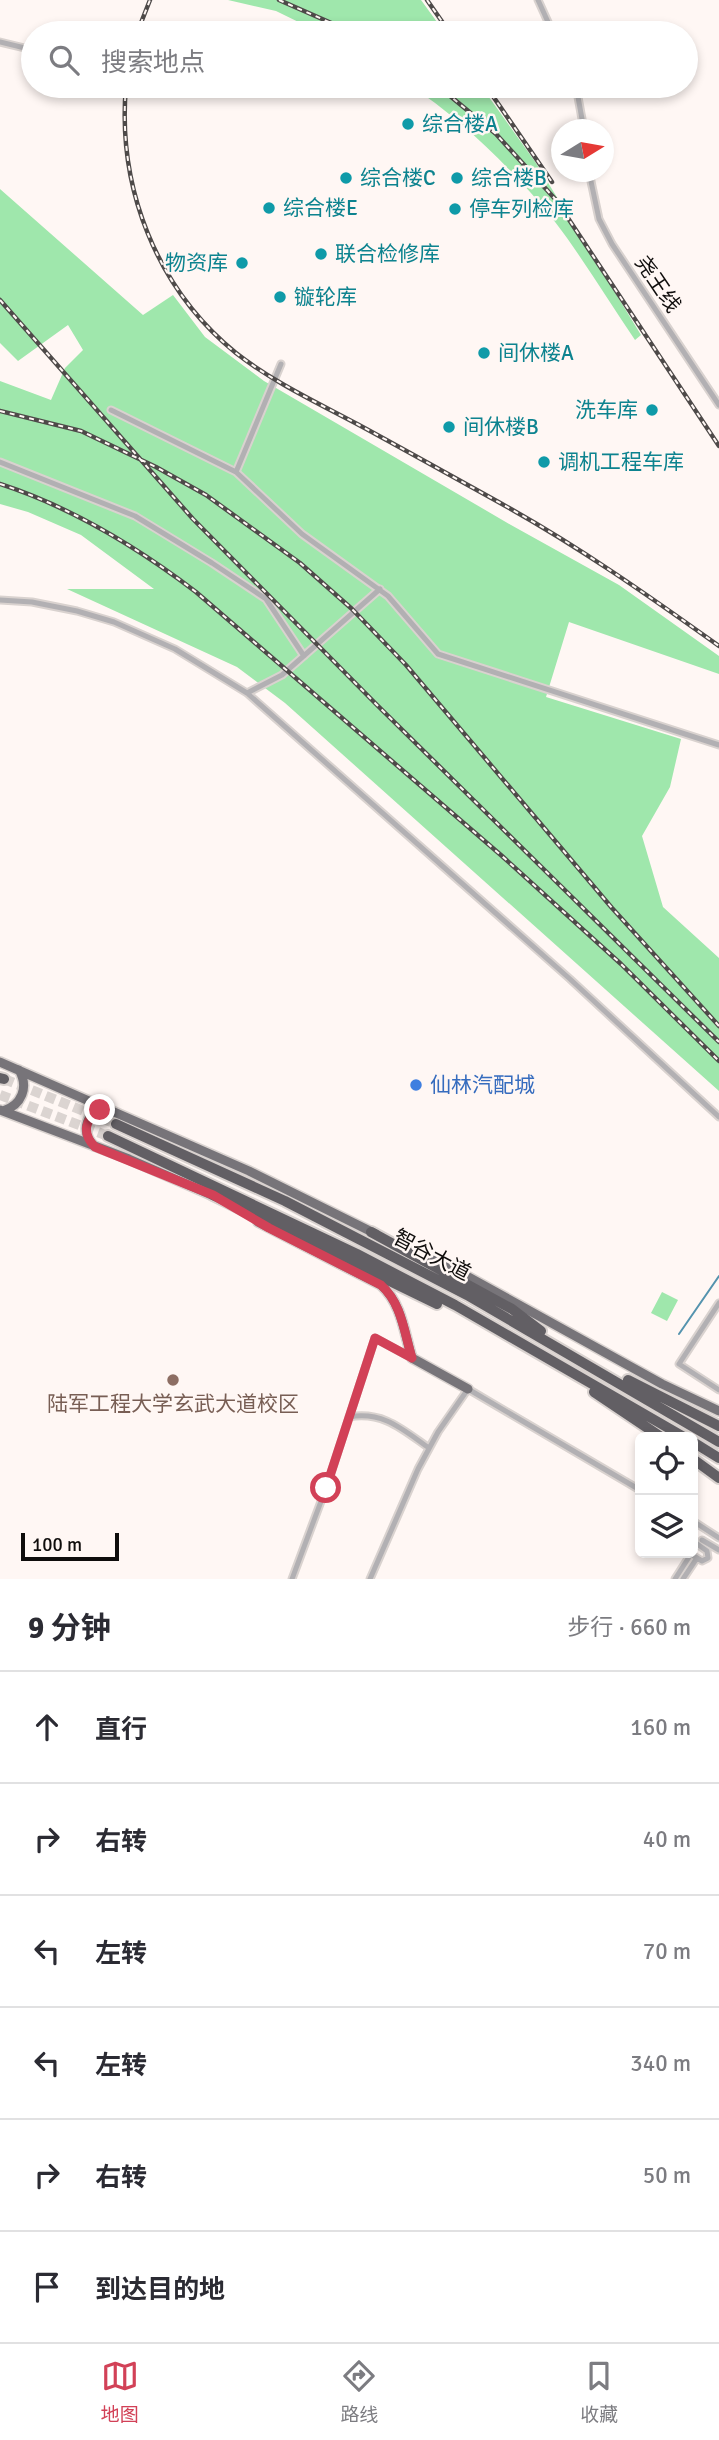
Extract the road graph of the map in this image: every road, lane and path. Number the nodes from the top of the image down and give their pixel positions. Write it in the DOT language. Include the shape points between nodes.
graph roads {
  1 [pos="538,0"];
  2 [pos="548,21"];
  3 [pos="0,42"];
  4 [pos="21,47"];
  5 [pos="578,98"];
  6 [pos="582,119"];
  7 [pos="591,182"];
  8 [pos="281,364"];
  9 [pos="719,405"];
  10 [pos="111,410"];
  11 [pos="0,462"];
  12 [pos="236,472"];
  13 [pos="380,589"];
  14 [pos="0,600"];
  15 [pos="304,656"];
  16 [pos="247,692"];
  17 [pos="719,745"];
  18 [pos="0,1062"];
  19 [pos="19,1069"];
  20 [pos="113,1110"];
  21 [pos="1,1111"];
  22 [pos="719,1117"];
  23 [pos="116,1124"];
  24 [pos="108,1136"];
  25 [pos="103,1150"];
  26 [pos="213,1195"];
  27 [pos="371,1232"];
  28 [pos="719,1303"];
  29 [pos="532,1350"];
  30 [pos="574,1356"];
  31 [pos="412,1358"];
  32 [pos="468,1389"];
  33 [pos="719,1390"];
  34 [pos="719,1412"];
  35 [pos="349,1417"];
  36 [pos="719,1426"];
  37 [pos="654,1432"];
  38 [pos="675,1432"];
  39 [pos="719,1441"];
  40 [pos="698,1446"];
  41 [pos="429,1448"];
  42 [pos="719,1458"];
  43 [pos="698,1463"];
  44 [pos="719,1478"];
  45 [pos="635,1487"];
  46 [pos="698,1524"];
  47 [pos="708,1531"];
  48 [pos="719,1538"];
  49 [pos="698,1542"];
  50 [pos="719,1550"];
  51 [pos="690,1558"];
  52 [pos="691,1558"];
  53 [pos="698,1558"];
  54 [pos="292,1579"];
  55 [pos="370,1579"];
  56 [pos="675,1579"];
  57 [pos="683,1579"];
  1 -- 2 [label="street"];
  3 -- 4 [label="street"];
  5 -- 6 [label="street"];
  7 -- 9 [label="street, 尧王线" via="598,219"];
  8 -- 12 [label="street"];
  10 -- 12 [label="street"];
  11 -- 15 [label="street" via="135,516 212,563 266,599"];
  12 -- 13 [label="street" via="302,534"];
  13 -- 15 [label="street"];
  13 -- 17 [label="street" via="438,654"];
  14 -- 16 [label="street" via="32,602 114,622 175,649"];
  15 -- 16 [label="street" via="282,675"];
  16 -- 22 [label="street" via="561,970"];
  18 -- 19 [label="main road"];
  19 -- 20 [label="main road"];
  19 -- 21 [label="main road" via="22,1095 15,1105"];
  20 -- 25 [label="main road" via="96,1112 86,1125 89,1141"];
  20 -- 27 [label="main road"];
  21 -- 25 [label="main road"];
  23 -- 30 [label="highway, 智谷大道" via="285,1201"];
  24 -- 29 [label="highway, 智谷大道" via="357,1254"];
  25 -- 26 [label="main road"];
  26 -- 29 [label="highway"];
  26 -- 31 [label="main road" via="381,1285 398,1306"];
  27 -- 30 [label="highway" via="512,1309"];
  27 -- 34 [label="main road" via="454,1269"];
  28 -- 33 [label="street" via="679,1364"];
  29 -- 37 [label="highway"];
  29 -- 38 [label="highway, 智谷大道"];
  30 -- 36 [label="highway"];
  30 -- 39 [label="highway, 智谷大道"];
  31 -- 32 [label="main road"];
  31 -- 35 [label="street" via="375,1338"];
  32 -- 41 [label="street"];
  32 -- 45 [label="street"];
  35 -- 41 [label="street" via="374,1415"];
  35 -- 54 [label="street"];
  40 -- 42 [label="highway"];
  41 -- 55 [label="street"];
  43 -- 44 [label="highway"];
  46 -- 47 [label="street"];
  47 -- 48 [label="street"];
  47 -- 49 [label="street"];
  49 -- 50 [label="street"];
  49 -- 53 [label="street" via="709,1555 704,1560"];
  51 -- 56 [label="street"];
  52 -- 57 [label="street"];
}
